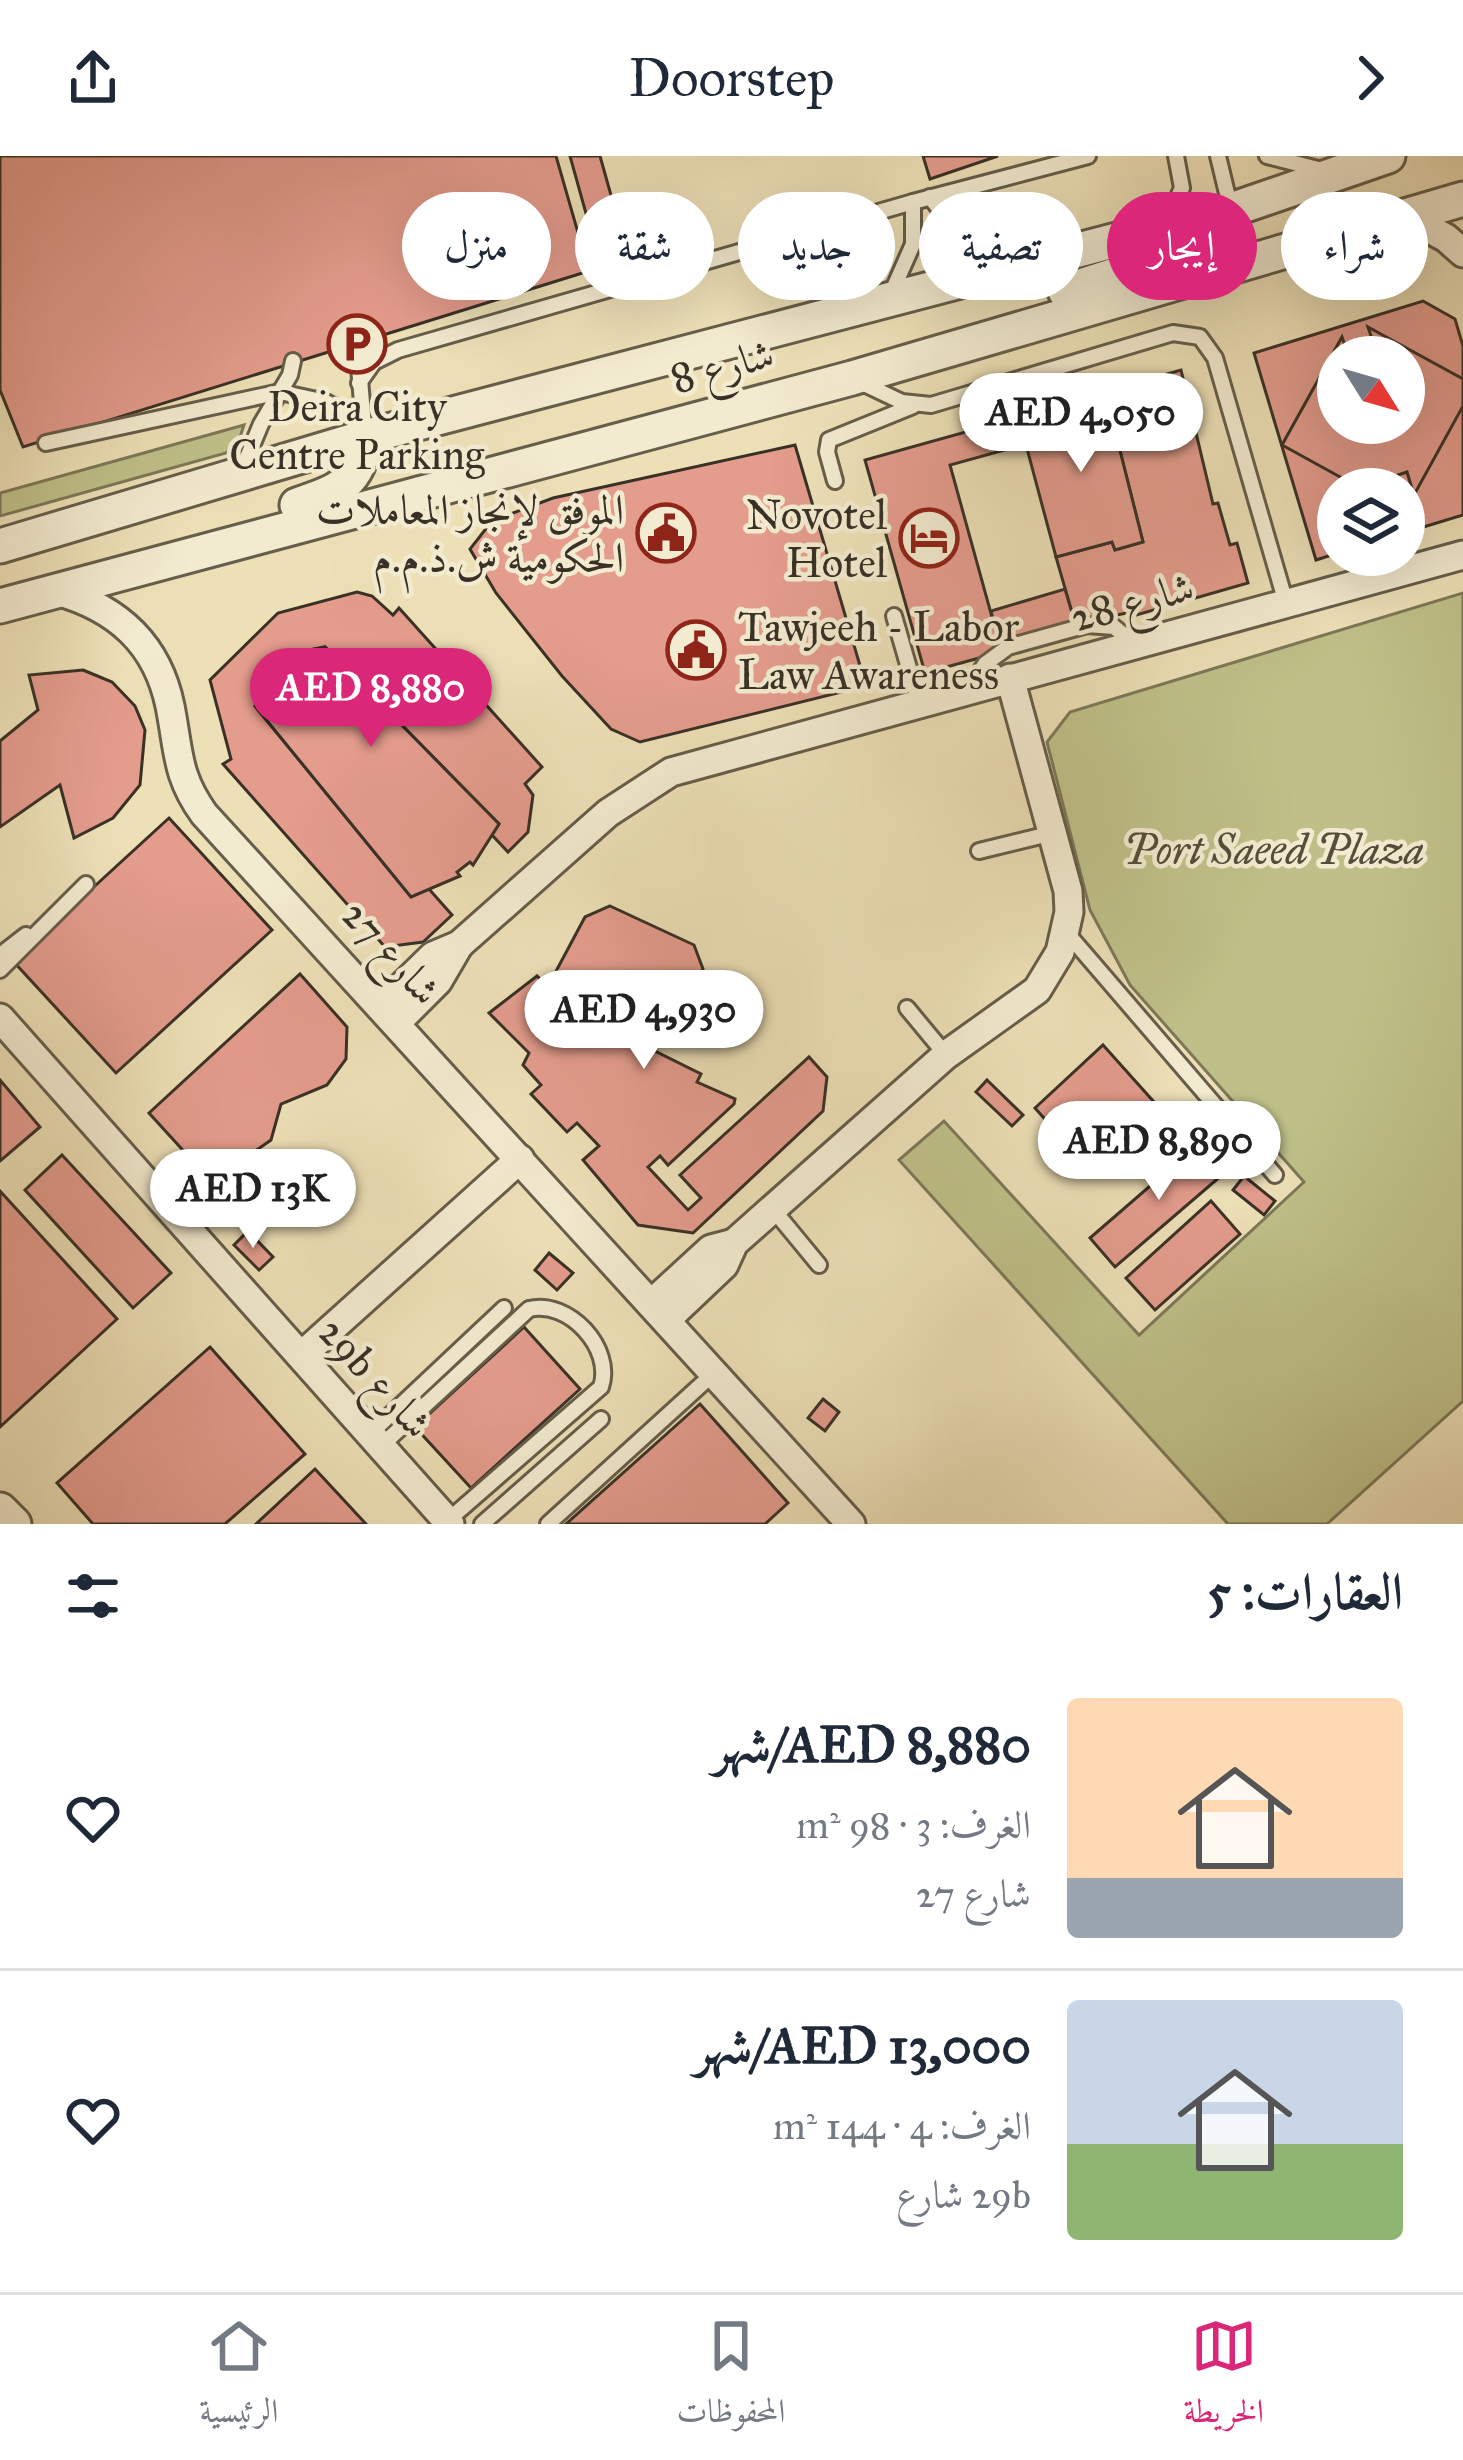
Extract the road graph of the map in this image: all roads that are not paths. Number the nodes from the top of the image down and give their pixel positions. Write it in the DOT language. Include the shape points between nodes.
graph roads {
  1 [pos="1088,156"];
  2 [pos="1176,156"];
  3 [pos="1218,156"];
  4 [pos="1267,156"];
  5 [pos="1372,161"];
  6 [pos="949,192"];
  7 [pos="1180,192"];
  8 [pos="1227,192"];
  9 [pos="1463,199"];
  10 [pos="919,200"];
  11 [pos="1257,201"];
  12 [pos="913,202"];
  13 [pos="1428,210"];
  14 [pos="1428,228"];
  15 [pos="1281,252"];
  16 [pos="1463,254"];
  17 [pos="1107,277"];
  18 [pos="895,287"];
  19 [pos="886,300"];
  20 [pos="968,341"];
  21 [pos="357,344"];
  22 [pos="293,362"];
  23 [pos="852,378"];
  24 [pos="358,383"];
  25 [pos="280,392"];
  26 [pos="916,405"];
  27 [pos="364,430"];
  28 [pos="46,443"];
  29 [pos="241,472"];
  30 [pos="835,481"];
  31 [pos="0,546"];
  32 [pos="1463,555"];
  33 [pos="57,591"];
  34 [pos="1286,603"];
  35 [pos="7,604"];
  36 [pos="894,616"];
  37 [pos="1135,644"];
  38 [pos="991,683"];
  39 [pos="919,703"];
  40 [pos="1045,835"];
  41 [pos="979,851"];
  42 [pos="86,884"];
  43 [pos="40,926"];
  44 [pos="1066,932"];
  45 [pos="0,955"];
  46 [pos="0,970"];
  47 [pos="907,1008"];
  48 [pos="388,1015"];
  49 [pos="0,1018"];
  50 [pos="954,1048"];
  51 [pos="520,1159"];
  52 [pos="1275,1174"];
  53 [pos="772,1208"];
  54 [pos="819,1265"];
  55 [pos="504,1308"];
  56 [pos="659,1312"];
  57 [pos="302,1356"];
  58 [pos="714,1372"];
  59 [pos="601,1419"];
  60 [pos="376,1440"];
  61 [pos="0,1510"];
  62 [pos="447,1523"];
  63 [pos="14,1524"];
  64 [pos="482,1524"];
  65 [pos="548,1524"];
  66 [pos="851,1524"];
  1 -- 6 [label="lane"];
  2 -- 7 [label="lane"];
  3 -- 8 [label="lane"];
  4 -- 5 [label="lane" via="1322,170"];
  5 -- 11 [label="street, شارع 8"];
  9 -- 13 [label="street, شارع 8"];
  10 -- 12 [label="lane"];
  12 -- 18 [label="lane" via="913,244"];
  12 -- 24 [label="lane" via="398,350 374,362"];
  14 -- 16 [label="street"];
  15 -- 20 [label="street, شارع 8"];
  17 -- 20 [label="street" via="1028,306"];
  19 -- 27 [label="street, شارع 8"];
  20 -- 23 [label="street, شارع 8"];
  21 -- 24 [label="lane"];
  22 -- 25 [label="lane"];
  23 -- 26 [label="lane"];
  23 -- 33 [label="street, شارع 8"];
  24 -- 27 [label="lane"];
  25 -- 27 [label="lane" via="326,402"];
  25 -- 28 [label="lane"];
  25 -- 29 [label="lane"];
  26 -- 30 [label="lane" via="830,440"];
  26 -- 34 [label="lane" via="1173,333 1200,337 1214,358"];
  27 -- 29 [label="street, شارع 8"];
  27 -- 35 [label="street" via="363,458 337,490 61,569"];
  29 -- 31 [label="street, شارع 8"];
  32 -- 34 [label="street, شارع 28"];
  33 -- 35 [label="street, شارع 8"];
  33 -- 48 [label="street, شارع 27" via="91,600 144,644 161,674 188,791"];
  34 -- 37 [label="street, شارع 28"];
  36 -- 39 [label="lane"];
  37 -- 38 [label="street, شارع 28"];
  37 -- 38 [label="lane" via="1114,627 1087,625 1008,646 985,664"];
  38 -- 39 [label="street, شارع 28"];
  38 -- 40 [label="street"];
  39 -- 48 [label="street, شارع 28" via="649,783 459,945 433,956"];
  40 -- 41 [label="lane"];
  40 -- 44 [label="street" via="1068,891"];
  40 -- 50 [label="street" via="1051,893 1044,946 1024,978"];
  42 -- 43 [label="lane"];
  43 -- 45 [label="lane"];
  43 -- 46 [label="lane"];
  44 -- 50 [label="street" via="1037,989"];
  44 -- 52 [label="lane"];
  47 -- 50 [label="lane"];
  48 -- 51 [label="street, شارع 27"];
  49 -- 57 [label="street, 29b شارع"];
  50 -- 53 [label="street"];
  51 -- 56 [label="street, شارع 27"];
  51 -- 57 [label="street"];
  53 -- 54 [label="lane"];
  53 -- 56 [label="street" via="734,1243 711,1249"];
  55 -- 60 [label="lane"];
  56 -- 58 [label="street, شارع 27"];
  57 -- 60 [label="street, 29b شارع"];
  58 -- 65 [label="lane"];
  58 -- 66 [label="street, شارع 27"];
  59 -- 64 [label="lane"];
  60 -- 62 [label="street, 29b شارع"];
  60 -- 62 [label="lane" via="529,1309 557,1308 598,1347 606,1373 601,1387"];
  61 -- 63 [label="street"];
}
